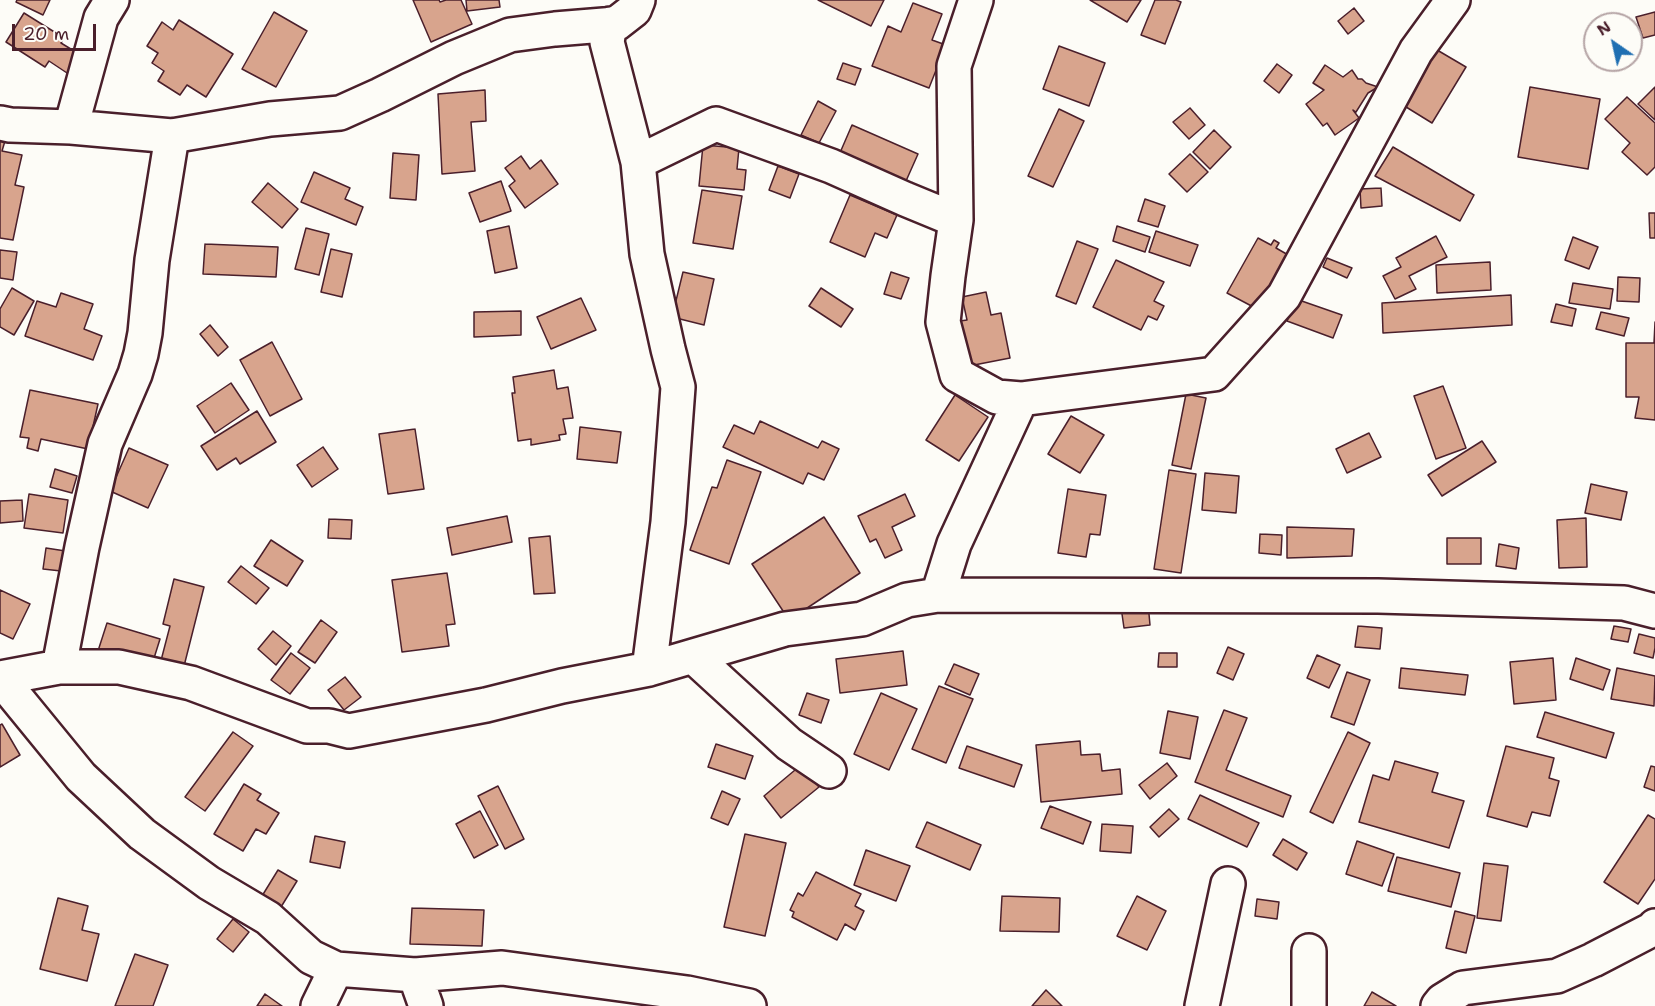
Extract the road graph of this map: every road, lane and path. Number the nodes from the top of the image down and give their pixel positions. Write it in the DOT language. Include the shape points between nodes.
graph roads {
  1 [pos="112,0"];
  2 [pos="638,0"];
  3 [pos="976,0"];
  4 [pos="1453,0"];
  5 [pos="610,24"];
  6 [pos="0,123"];
  7 [pos="71,127"];
  8 [pos="172,136"];
  9 [pos="638,162"];
  10 [pos="956,220"];
  11 [pos="1021,399"];
  12 [pos="938,595"];
  13 [pos="1655,611"];
  14 [pos="694,657"];
  15 [pos="59,668"];
  16 [pos="649,669"];
  17 [pos="0,678"];
  18 [pos="829,771"];
  19 [pos="1228,884"];
  20 [pos="1655,926"];
  21 [pos="1309,951"];
  22 [pos="336,969"];
  23 [pos="415,975"];
  24 [pos="318,1006"];
  25 [pos="426,1006"];
  26 [pos="749,1006"];
  27 [pos="1202,1006"];
  28 [pos="1309,1006"];
  29 [pos="1438,1006"];
  1 -- 7 [label="street" via="101,18"];
  2 -- 5 [label="street" via="634,10 616,24"];
  3 -- 10 [label="street" via="954,66"];
  4 -- 11 [label="street" via="1416,51 1284,296 1214,374"];
  5 -- 8 [label="street" via="510,35 340,113 270,119"];
  5 -- 9 [label="street" via="608,42"];
  6 -- 7 [label="street"];
  7 -- 8 [label="street"];
  8 -- 15 [label="street" via="152,260 146,333 135,374 105,444"];
  9 -- 10 [label="street" via="716,124 831,166"];
  9 -- 16 [label="street" via="647,254 678,387 668,522"];
  10 -- 11 [label="street" via="944,322 957,375 998,397"];
  11 -- 12 [label="street" via="954,544"];
  12 -- 13 [label="street" via="1378,596 1624,603"];
  12 -- 14 [label="street" via="907,600 862,619 785,629"];
  14 -- 16 [label="street"];
  14 -- 18 [label="street" via="789,744"];
  15 -- 16 [label="street" via="119,667 191,683 307,726 349,731"];
  15 -- 17 [label="street"];
  17 -- 22 [label="street" via="81,777 142,834 209,883 268,918 311,957"];
  19 -- 27 [label="street"];
  20 -- 29 [label="street" via="1557,976 1463,988"];
  21 -- 28 [label="street"];
  22 -- 23 [label="street"];
  22 -- 24 [label="street"];
  23 -- 25 [label="street"];
  23 -- 26 [label="street" via="502,968 687,993"];
}
